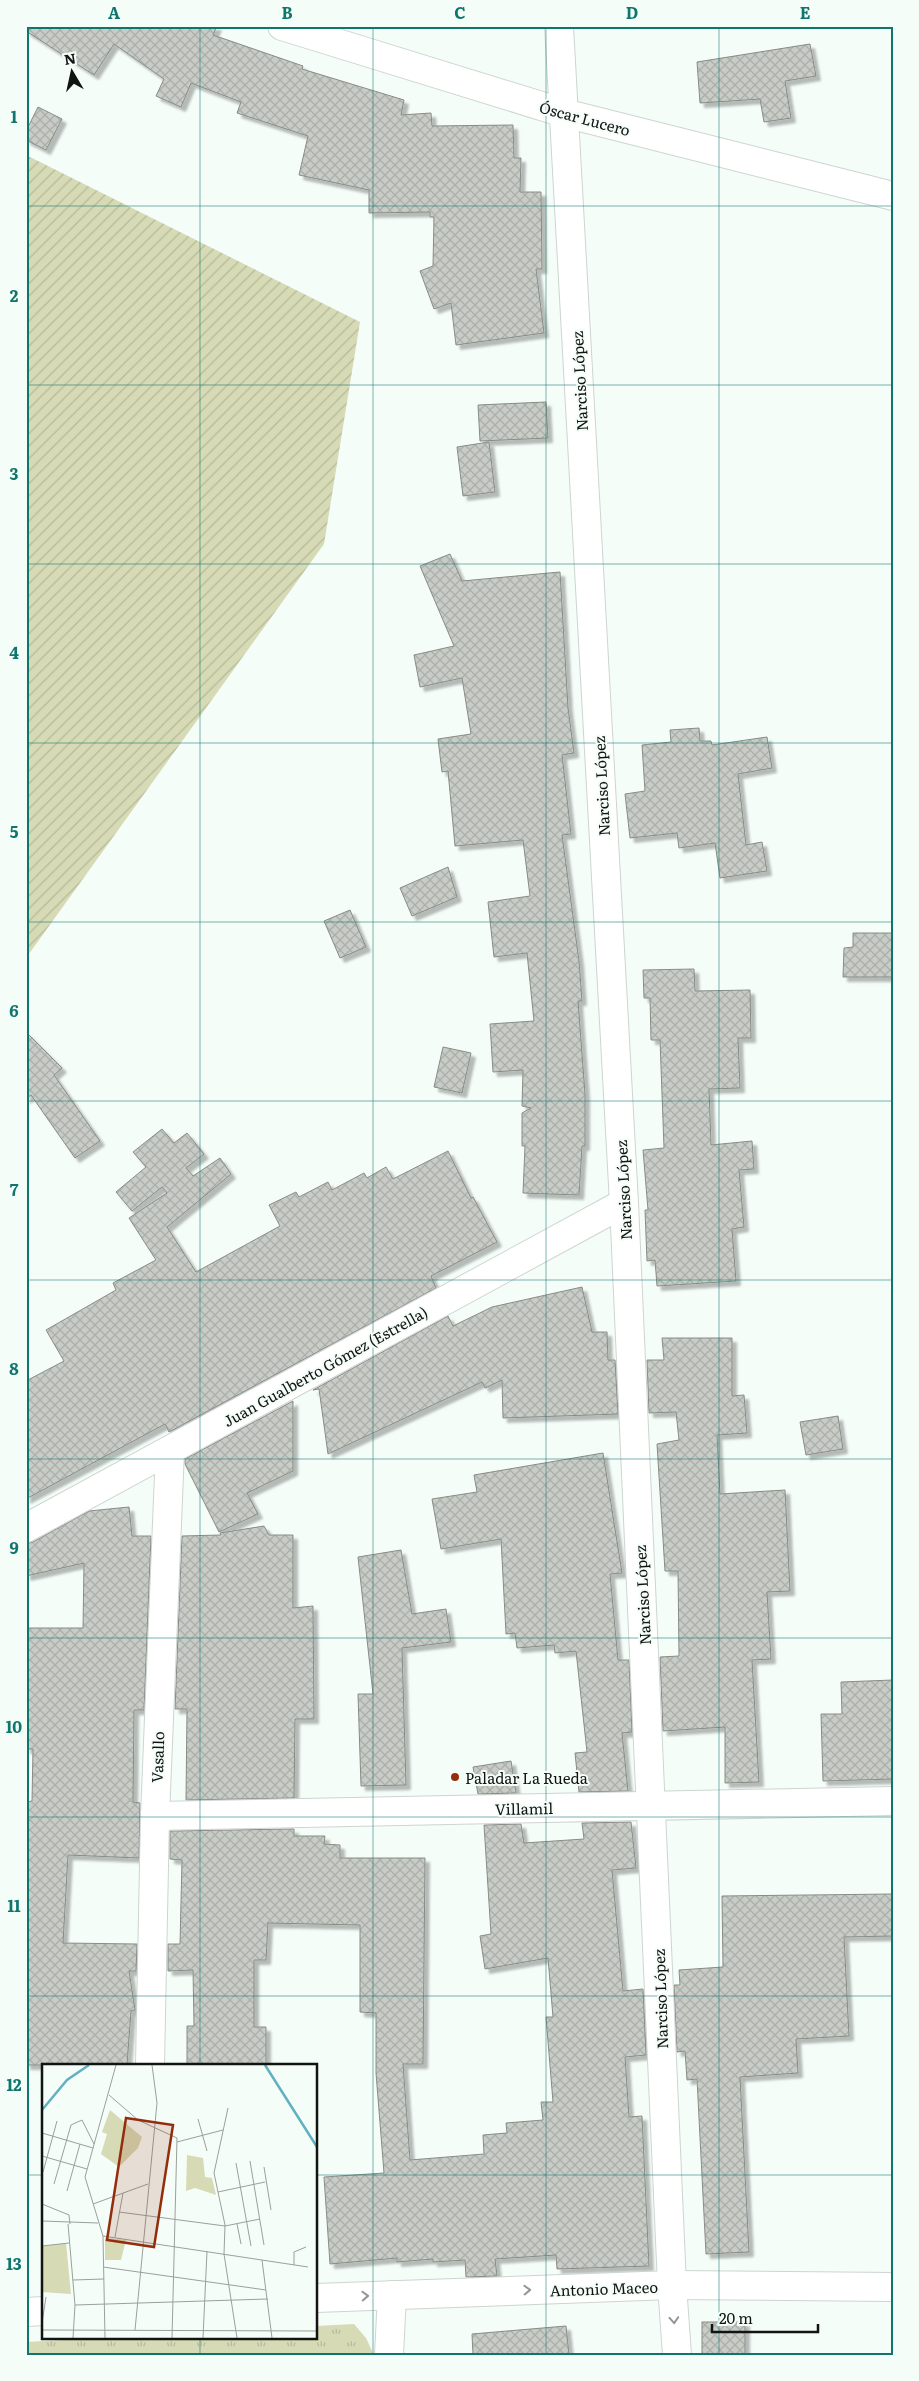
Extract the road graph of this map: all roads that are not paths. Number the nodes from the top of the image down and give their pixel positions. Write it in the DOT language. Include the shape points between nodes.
graph roads {
  1 [pos="282,26"];
  2 [pos="559,26"];
  3 [pos="564,114"];
  4 [pos="893,196"];
  5 [pos="624,1203"];
  6 [pos="170,1450"];
  7 [pos="26,1528"];
  8 [pos="893,1800"];
  9 [pos="652,1805"];
  10 [pos="155,1816"];
  11 [pos="150,2064"];
  12 [pos="672,2285"];
  13 [pos="893,2287"];
  14 [pos="392,2295"];
  15 [pos="318,2298"];
  16 [pos="42,2311"];
  17 [pos="26,2312"];
  18 [pos="389,2355"];
  19 [pos="677,2355"];
  1 -- 3 [label="street, Óscar Lucero"];
  2 -- 3 [label="street, Narciso López"];
  3 -- 4 [label="street, Óscar Lucero"];
  3 -- 5 [label="street, Narciso López"];
  5 -- 6 [label="street, Juan Gualberto Gómez (Estrella)"];
  5 -- 9 [label="street, Narciso López"];
  6 -- 7 [label="street, Juan Gualberto Gómez (Estrella)"];
  6 -- 10 [label="street, Vasallo"];
  8 -- 9 [label="street, Villamil"];
  9 -- 10 [label="street, Villamil"];
  9 -- 12 [label="street, Narciso López"];
  10 -- 11 [label="street, Vasallo"];
  12 -- 13 [label="street, Antonio Maceo"];
  14 -- 12 [label="street, Antonio Maceo, one-way"];
  12 -- 19 [label="street, Narciso López, one-way"];
  15 -- 14 [label="street, Antonio Maceo, one-way"];
  14 -- 18 [label="street"];
  16 -- 17 [label="street"];
}
